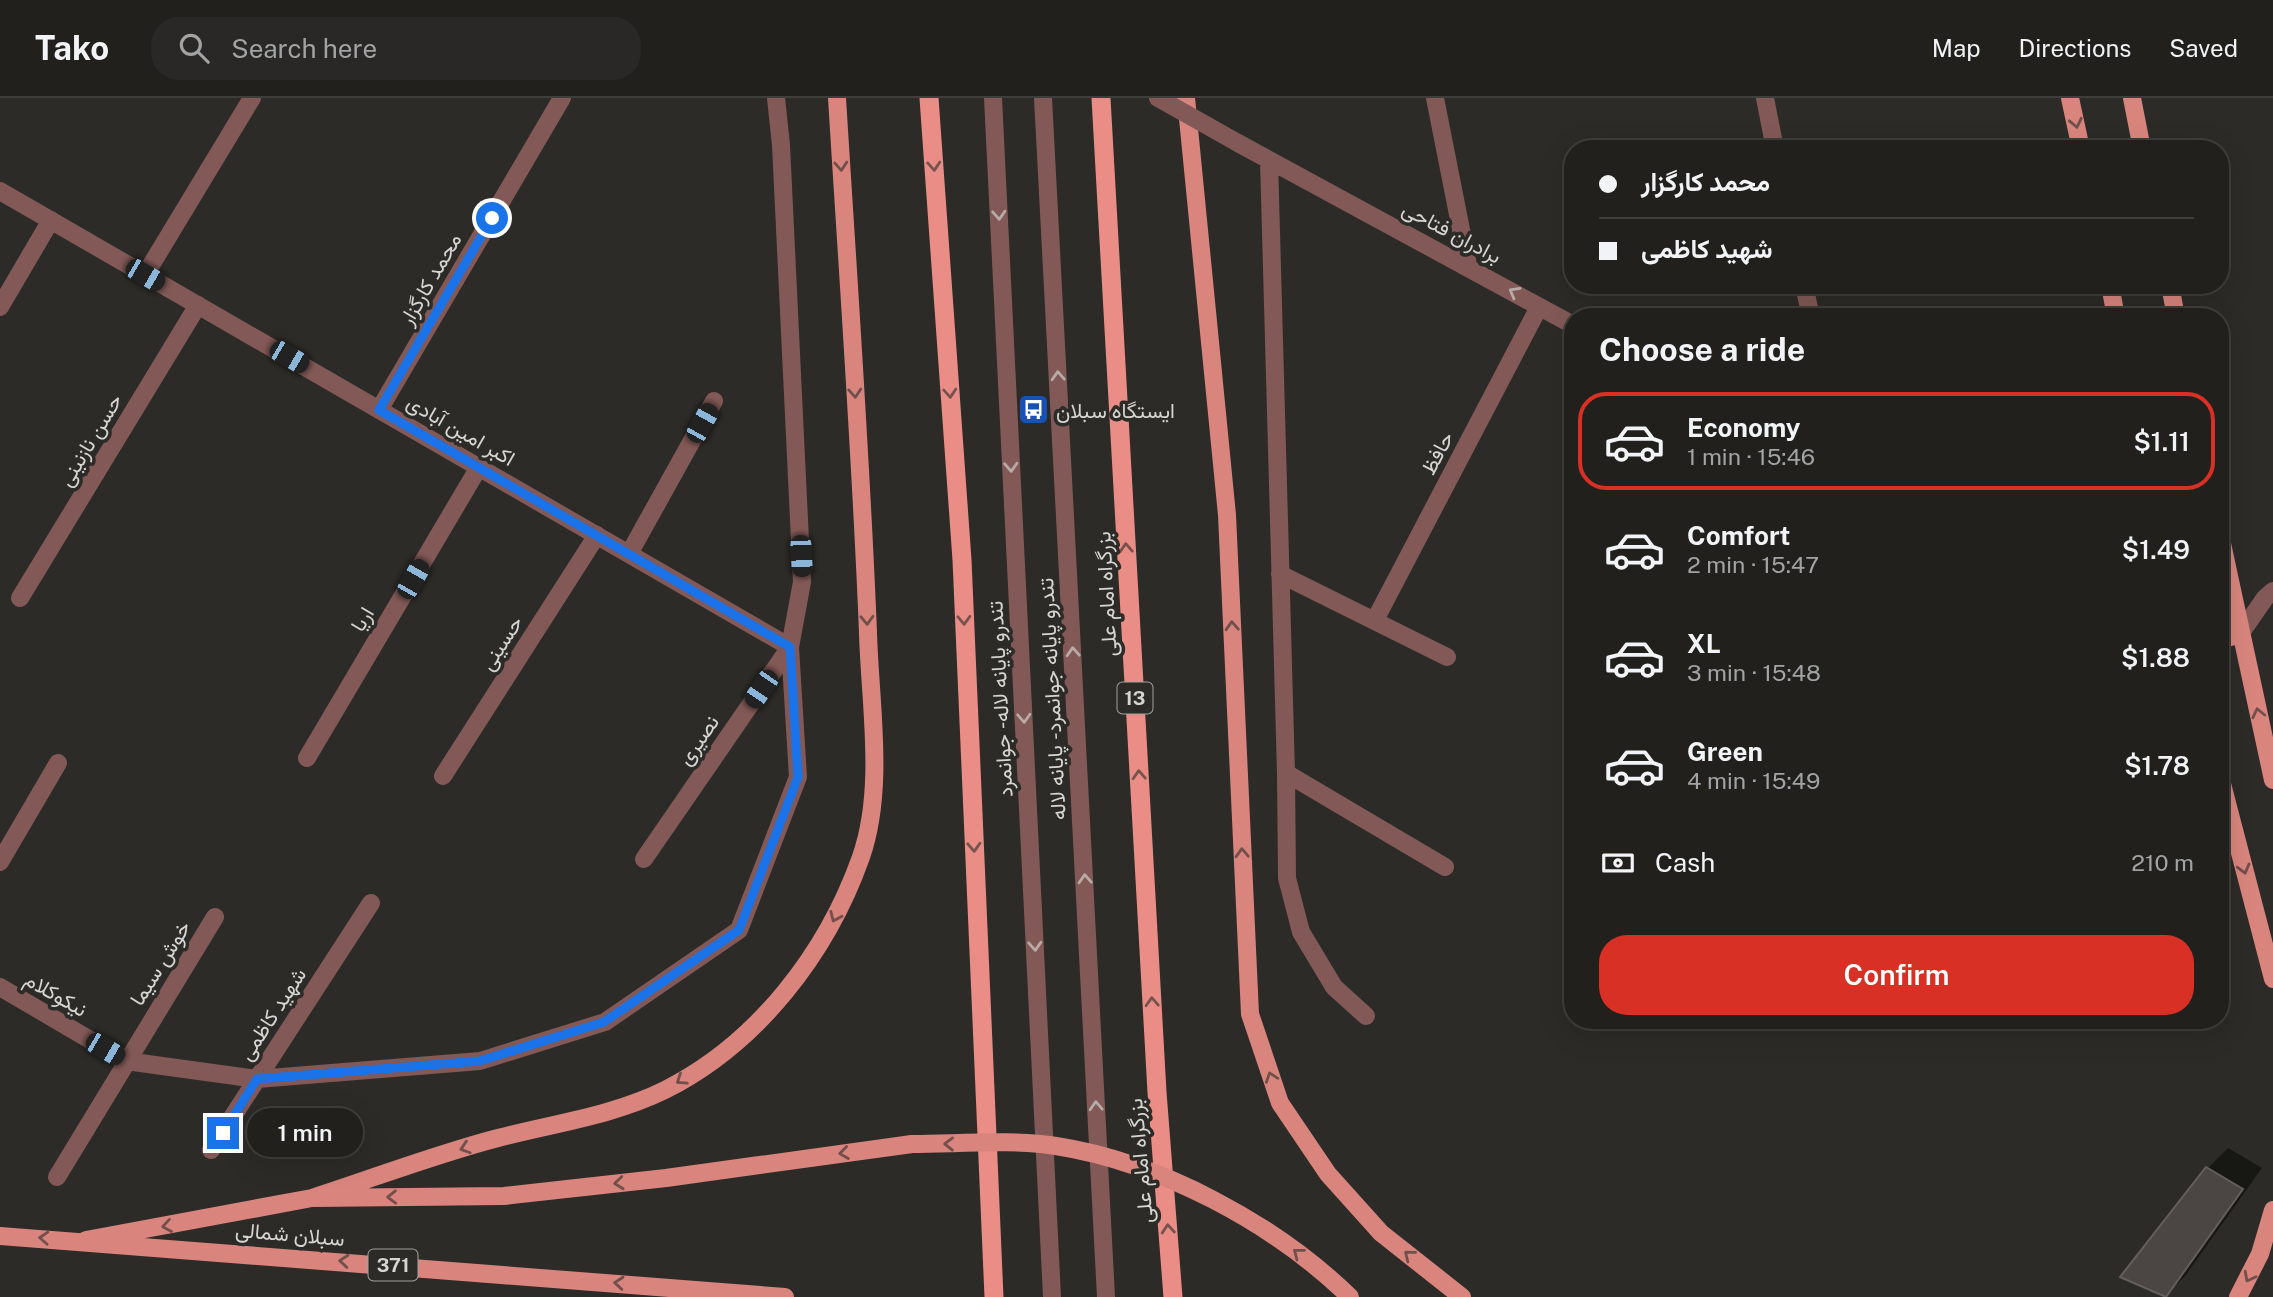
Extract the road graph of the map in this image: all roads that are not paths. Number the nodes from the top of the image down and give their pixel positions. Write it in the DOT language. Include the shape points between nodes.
graph roads {
  1 [pos="252,98"];
  2 [pos="562,98"];
  3 [pos="776,98"];
  4 [pos="836,98"];
  5 [pos="929,98"];
  6 [pos="993,98"];
  7 [pos="1043,98"];
  8 [pos="1101,98"];
  9 [pos="1158,98"];
  10 [pos="1186,98"];
  11 [pos="1435,98"];
  12 [pos="1765,98"];
  13 [pos="2070,98"];
  14 [pos="2132,98"];
  15 [pos="1773,140"];
  16 [pos="2079,140"];
  17 [pos="2140,140"];
  18 [pos="1269,160"];
  19 [pos="0,191"];
  20 [pos="51,220"];
  21 [pos="1468,265"];
  22 [pos="145,275"];
  23 [pos="198,305"];
  24 [pos="0,307"];
  25 [pos="1539,307"];
  26 [pos="1564,320"];
  27 [pos="715,401"];
  28 [pos="379,410"];
  29 [pos="479,467"];
  30 [pos="597,535"];
  31 [pos="629,554"];
  32 [pos="1280,574"];
  33 [pos="2229,579"];
  34 [pos="2273,591"];
  35 [pos="20,598"];
  36 [pos="1375,620"];
  37 [pos="2240,634"];
  38 [pos="2229,637"];
  39 [pos="790,647"];
  40 [pos="1447,657"];
  41 [pos="307,758"];
  42 [pos="58,762"];
  43 [pos="1286,773"];
  44 [pos="443,776"];
  45 [pos="2273,780"];
  46 [pos="2229,811"];
  47 [pos="644,859"];
  48 [pos="0,862"];
  49 [pos="1445,867"];
  50 [pos="371,903"];
  51 [pos="215,917"];
  52 [pos="2273,979"];
  53 [pos="0,987"];
  54 [pos="1366,1016"];
  55 [pos="125,1061"];
  56 [pos="257,1079"];
  57 [pos="211,1150"];
  58 [pos="57,1177"];
  59 [pos="312,1198"];
  60 [pos="2273,1210"];
  61 [pos="0,1236"];
  62 [pos="86,1240"];
  63 [pos="785,1297"];
  64 [pos="994,1297"];
  65 [pos="1052,1297"];
  66 [pos="1106,1297"];
  67 [pos="1172,1297"];
  68 [pos="1350,1297"];
  69 [pos="1462,1297"];
  70 [pos="2238,1297"];
  1 -- 22 [label="street"];
  2 -- 28 [label="street, محمد کارگزار"];
  3 -- 39 [label="street" via="802,582"];
  4 -- 59 [label="main road, one-way" via="864,541 874,790 862,854 831,926 802,973 734,1044 666,1089 601,1116 496,1138"];
  5 -- 64 [label="highway, one-way" via="962,560"];
  6 -- 65 [label="street, تندرو پایانه لاله - جوانمرد, one-way"];
  66 -- 7 [label="street, تندرو پایانه جوانمرد - پایانه لاله, one-way"];
  67 -- 8 [label="highway, بزرگراه امام علی / 13, one-way"];
  9 -- 18 [label="street, برادران فتاحی, bridge"];
  69 -- 10 [label="main road, one-way" via="1381,1233 1328,1174 1280,1103 1250,1014 1227,515"];
  11 -- 21 [label="street"];
  12 -- 15 [label="street"];
  13 -- 16 [label="main road, one-way"];
  14 -- 17 [label="main road"];
  18 -- 21 [label="street, برادران فتاحی"];
  18 -- 32 [label="street"];
  19 -- 20 [label="street, اکبر امین آبادی"];
  20 -- 22 [label="street, اکبر امین آبادی"];
  20 -- 24 [label="street"];
  25 -- 21 [label="street, برادران فتاحی, one-way"];
  22 -- 23 [label="street, اکبر امین آبادی"];
  23 -- 28 [label="street, اکبر امین آبادی"];
  23 -- 35 [label="street, حسن نازنینی"];
  25 -- 26 [label="street, برادران فتاحی"];
  25 -- 36 [label="street, حافظ"];
  27 -- 31 [label="street"];
  28 -- 29 [label="street, اکبر امین آبادی"];
  29 -- 30 [label="street, اکبر امین آبادی"];
  29 -- 41 [label="street, اریا"];
  30 -- 31 [label="street, اکبر امین آبادی"];
  30 -- 44 [label="street, حسینی"];
  31 -- 39 [label="street, اکبر امین آبادی"];
  32 -- 36 [label="street"];
  32 -- 43 [label="street"];
  33 -- 37 [label="main road"];
  34 -- 37 [label="street"];
  36 -- 40 [label="street"];
  37 -- 38 [label="main road"];
  45 -- 37 [label="main road, one-way"];
  39 -- 47 [label="street, نصیری"];
  39 -- 56 [label="street" via="798,777 739,930 604,1022 480,1061"];
  42 -- 48 [label="street"];
  43 -- 49 [label="street"];
  43 -- 54 [label="street" via="1287,878 1301,932 1334,987"];
  46 -- 52 [label="main road, one-way"];
  50 -- 56 [label="street, شهید کاظمی"];
  51 -- 55 [label="street, خوش سیما"];
  53 -- 55 [label="street, نیکوکلام"];
  55 -- 56 [label="street"];
  55 -- 58 [label="street, خوش سیما"];
  56 -- 57 [label="street, شهید کاظمی"];
  59 -- 62 [label="main road, one-way"];
  68 -- 59 [label="main road, one-way, bridge" via="1285,1243 1223,1205 1144,1169 1055,1146 912,1144 504,1196"];
  60 -- 70 [label="main road, one-way" via="2260,1254"];
  62 -- 61 [label="main road, سبلان شمالی / 371, one-way"];
  63 -- 62 [label="main road, سبلان شمالی / 371, one-way"];
}
